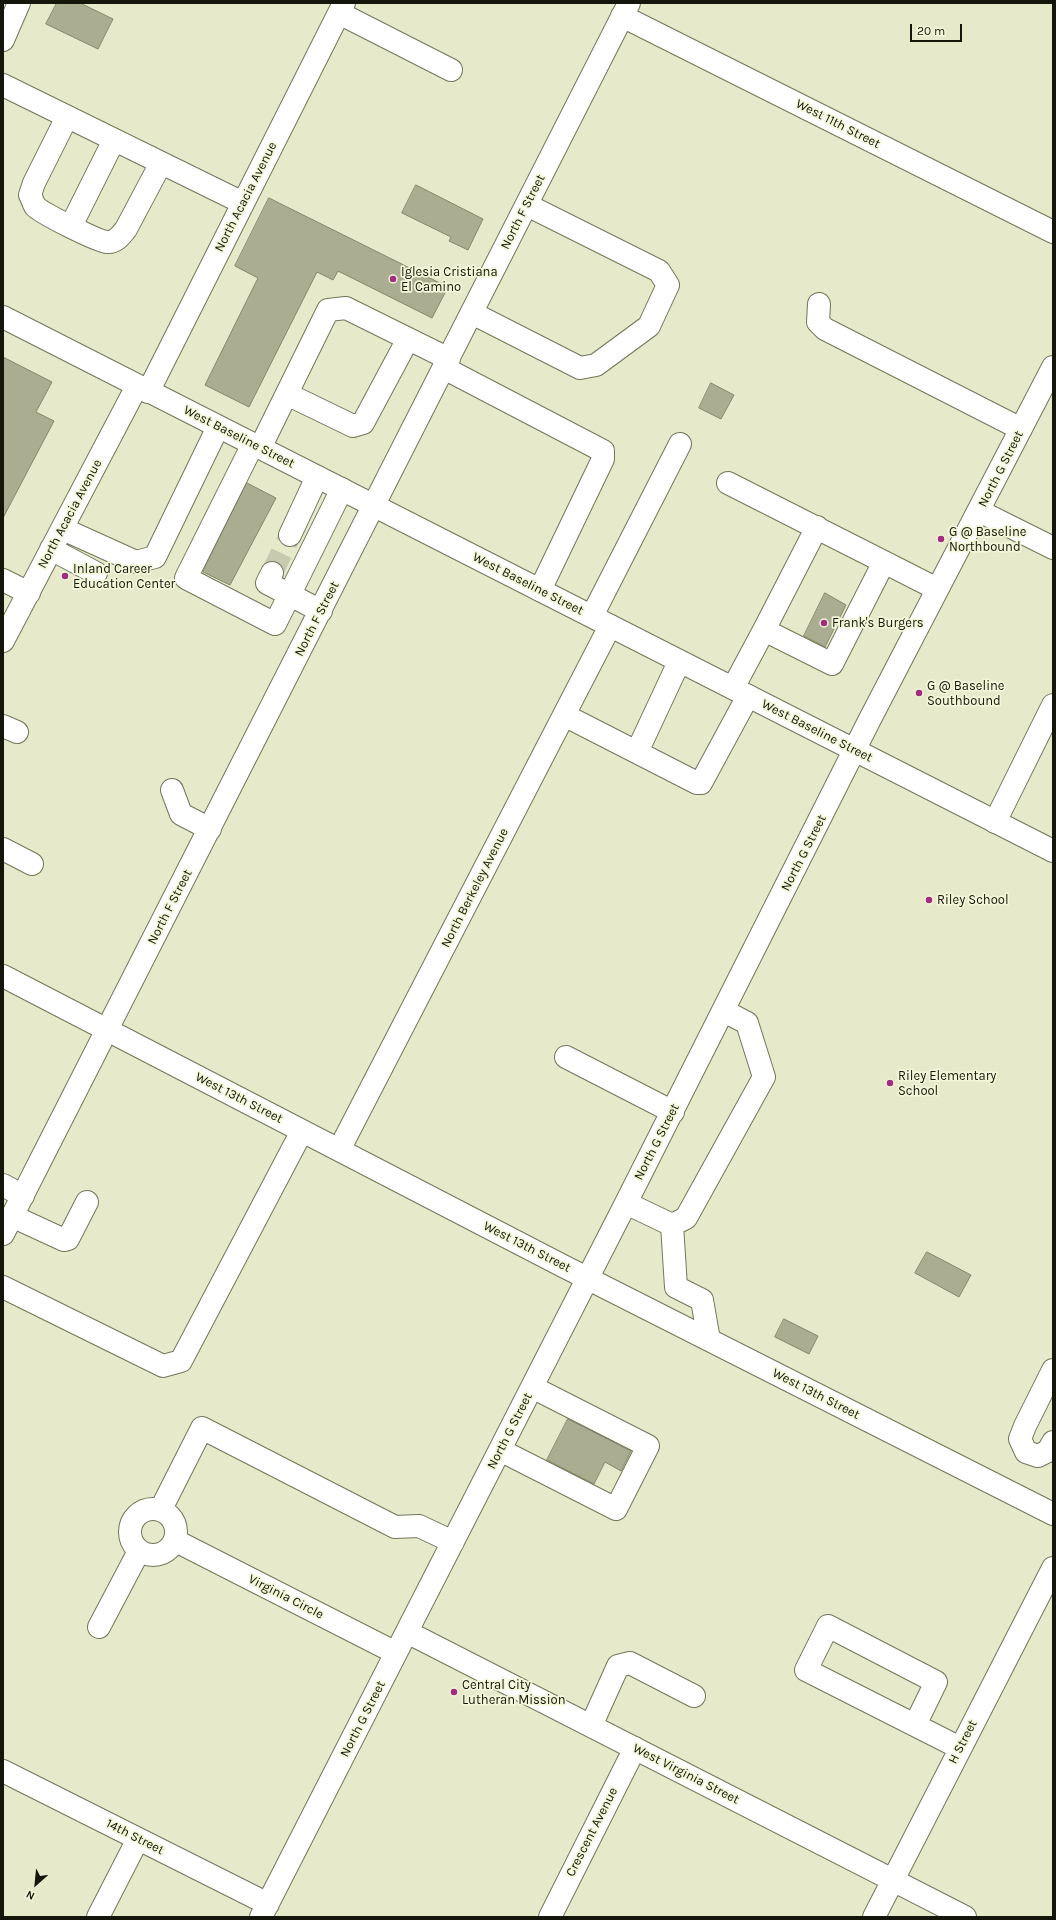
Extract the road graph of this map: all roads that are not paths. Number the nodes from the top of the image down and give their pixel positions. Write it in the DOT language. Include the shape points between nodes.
graph roads {
  1 [pos="19,3"];
  2 [pos="341,8"];
  3 [pos="626,10"];
  4 [pos="3,40"];
  5 [pos="451,70"];
  6 [pos="3,85"];
  7 [pos="67,116"];
  8 [pos="114,140"];
  9 [pos="161,163"];
  10 [pos="243,203"];
  11 [pos="527,205"];
  12 [pos="71,226"];
  13 [pos="1053,232"];
  14 [pos="819,304"];
  15 [pos="472,314"];
  16 [pos="3,317"];
  17 [pos="408,339"];
  18 [pos="446,364"];
  19 [pos="1053,367"];
  20 [pos="142,389"];
  21 [pos="287,394"];
  22 [pos="218,427"];
  23 [pos="1022,429"];
  24 [pos="680,444"];
  25 [pos="257,446"];
  26 [pos="317,477"];
  27 [pos="728,483"];
  28 [pos="342,489"];
  29 [pos="374,505"];
  30 [pos="979,510"];
  31 [pos="817,528"];
  32 [pos="63,529"];
  33 [pos="290,535"];
  34 [pos="1053,548"];
  35 [pos="52,549"];
  36 [pos="884,562"];
  37 [pos="96,573"];
  38 [pos="272,573"];
  39 [pos="3,580"];
  40 [pos="937,589"];
  41 [pos="540,590"];
  42 [pos="28,593"];
  43 [pos="290,595"];
  44 [pos="321,611"];
  45 [pos="601,621"];
  46 [pos="764,630"];
  47 [pos="3,641"];
  48 [pos="679,662"];
  49 [pos="741,692"];
  50 [pos="1053,705"];
  51 [pos="564,715"];
  52 [pos="855,750"];
  53 [pos="637,752"];
  54 [pos="172,790"];
  55 [pos="995,822"];
  56 [pos="210,829"];
  57 [pos="3,849"];
  58 [pos="1053,851"];
  59 [pos="32,864"];
  60 [pos="3,976"];
  61 [pos="724,1011"];
  62 [pos="107,1030"];
  63 [pos="566,1057"];
  64 [pos="672,1112"];
  65 [pos="302,1131"];
  66 [pos="339,1150"];
  67 [pos="3,1186"];
  68 [pos="23,1196"];
  69 [pos="87,1202"];
  70 [pos="626,1203"];
  71 [pos="8,1225"];
  72 [pos="672,1225"];
  73 [pos="588,1278"];
  74 [pos="3,1287"];
  75 [pos="709,1340"];
  76 [pos="1053,1370"];
  77 [pos="532,1387"];
  78 [pos="1053,1442"];
  79 [pos="500,1450"];
  80 [pos="160,1509"];
  81 [pos="1053,1514"];
  82 [pos="176,1541"];
  83 [pos="453,1542"];
  84 [pos="139,1551"];
  85 [pos="1053,1568"];
  86 [pos="99,1627"];
  87 [pos="407,1632"];
  88 [pos="396,1653"];
  89 [pos="694,1696"];
  90 [pos="915,1725"];
  91 [pos="591,1726"];
  92 [pos="635,1748"];
  93 [pos="960,1748"];
  94 [pos="3,1771"];
  95 [pos="138,1839"];
  96 [pos="893,1880"];
  97 [pos="264,1911"];
  98 [pos="98,1917"];
  99 [pos="550,1917"];
  100 [pos="874,1917"];
  101 [pos="965,1917"];
  1 -- 4 [label="street"];
  2 -- 5 [label="street"];
  2 -- 10 [label="street, North Acacia Avenue"];
  3 -- 11 [label="street, North F Street"];
  3 -- 13 [label="street, West 11th Street"];
  6 -- 7 [label="street"];
  7 -- 8 [label="street"];
  7 -- 12 [label="street" via="30,195 35,206"];
  8 -- 9 [label="street"];
  8 -- 12 [label="street"];
  9 -- 10 [label="street"];
  9 -- 12 [label="street" via="126,229 118,238 108,242"];
  10 -- 20 [label="street, North Acacia Avenue"];
  11 -- 15 [label="street, North F Street"];
  11 -- 15 [label="street" via="659,271 668,285 649,326 596,365 580,368"];
  14 -- 23 [label="street" via="818,322 825,329"];
  15 -- 18 [label="street, North F Street"];
  16 -- 20 [label="street, West Baseline Street"];
  17 -- 18 [label="street"];
  17 -- 21 [label="street" via="363,424 353,426"];
  17 -- 21 [label="street" via="346,308 328,310"];
  18 -- 29 [label="street, North F Street"];
  18 -- 41 [label="street" via="603,451 603,459"];
  19 -- 23 [label="street, North G Street"];
  20 -- 22 [label="street, West Baseline Street"];
  20 -- 32 [label="street, North Acacia Avenue"];
  21 -- 25 [label="street"];
  22 -- 25 [label="street, West Baseline Street"];
  22 -- 32 [label="street" via="155,557 136,562"];
  23 -- 30 [label="street, North G Street"];
  24 -- 45 [label="street, North Berkeley Avenue"];
  25 -- 26 [label="street, West Baseline Street"];
  25 -- 43 [label="street" via="186,578 275,624"];
  26 -- 28 [label="street, West Baseline Street"];
  26 -- 33 [label="street"];
  27 -- 31 [label="street"];
  28 -- 29 [label="street, West Baseline Street"];
  28 -- 43 [label="street"];
  29 -- 41 [label="street, West Baseline Street"];
  29 -- 44 [label="street, North F Street"];
  30 -- 34 [label="street"];
  30 -- 40 [label="street, North G Street"];
  31 -- 36 [label="street"];
  31 -- 46 [label="street"];
  32 -- 35 [label="street, North Acacia Avenue"];
  35 -- 37 [label="street"];
  35 -- 42 [label="street, North Acacia Avenue"];
  36 -- 40 [label="street"];
  36 -- 46 [label="street" via="832,664"];
  38 -- 43 [label="street" via="267,583"];
  39 -- 42 [label="street"];
  40 -- 52 [label="street, North G Street"];
  41 -- 45 [label="street, West Baseline Street"];
  42 -- 47 [label="street, North Acacia Avenue"];
  43 -- 44 [label="street"];
  44 -- 56 [label="street, North F Street"];
  45 -- 48 [label="street, West Baseline Street"];
  45 -- 51 [label="street, North Berkeley Avenue"];
  46 -- 49 [label="street"];
  48 -- 49 [label="street, West Baseline Street"];
  48 -- 53 [label="street"];
  49 -- 52 [label="street, West Baseline Street"];
  49 -- 53 [label="street" via="703,782 697,783"];
  50 -- 55 [label="street"];
  51 -- 53 [label="street"];
  51 -- 66 [label="street, North Berkeley Avenue"];
  52 -- 55 [label="street, West Baseline Street"];
  52 -- 61 [label="street, North G Street"];
  54 -- 56 [label="street" via="181,814"];
  55 -- 58 [label="street, West Baseline Street"];
  56 -- 62 [label="street, North F Street"];
  57 -- 59 [label="street"];
  60 -- 62 [label="street, West 13th Street"];
  61 -- 64 [label="street, North G Street"];
  61 -- 72 [label="street" via="747,1023 764,1077 686,1218"];
  62 -- 65 [label="street, West 13th Street"];
  62 -- 68 [label="street, North F Street"];
  63 -- 64 [label="street"];
  64 -- 70 [label="street, North G Street"];
  65 -- 66 [label="street, West 13th Street"];
  65 -- 74 [label="street" via="181,1361 163,1366"];
  66 -- 73 [label="street, West 13th Street"];
  67 -- 68 [label="street"];
  68 -- 71 [label="street, North F Street"];
  69 -- 71 [label="street" via="68,1239"];
  70 -- 72 [label="street"];
  70 -- 73 [label="street, North G Street"];
  72 -- 75 [label="street" via="676,1287 702,1300"];
  73 -- 75 [label="street, West 13th Street"];
  73 -- 77 [label="street, North G Street"];
  75 -- 81 [label="street, West 13th Street"];
  76 -- 78 [label="street" via="1020,1439 1026,1452 1038,1456 1048,1451"];
  77 -- 79 [label="street, North G Street"];
  77 -- 79 [label="street" via="648,1446 616,1509"];
  79 -- 83 [label="street, North G Street"];
  80 -- 82 [label="street" via="169,1514 175,1522"];
  80 -- 83 [label="street" via="202,1428 395,1527 418,1526"];
  80 -- 84 [label="street" via="150,1508 140,1512 132,1521 132,1542"];
  82 -- 84 [label="street" via="169,1550 160,1555 149,1555"];
  82 -- 88 [label="street, Virginia Circle"];
  83 -- 87 [label="street, North G Street"];
  84 -- 86 [label="street"];
  85 -- 93 [label="street, H Street"];
  87 -- 88 [label="street, North G Street"];
  87 -- 91 [label="street, West Virginia Street"];
  88 -- 97 [label="street, North G Street"];
  89 -- 91 [label="street" via="630,1663 618,1666"];
  90 -- 90 [label="street" via="806,1670 828,1626 936,1682"];
  90 -- 93 [label="street"];
  91 -- 92 [label="street, West Virginia Street"];
  92 -- 96 [label="street, West Virginia Street"];
  92 -- 99 [label="street, Crescent Avenue"];
  93 -- 96 [label="street, H Street"];
  94 -- 95 [label="street, 14th Street"];
  95 -- 97 [label="street, 14th Street"];
  95 -- 98 [label="street"];
  96 -- 100 [label="street, H Street"];
  96 -- 101 [label="street, West Virginia Street"];
}
